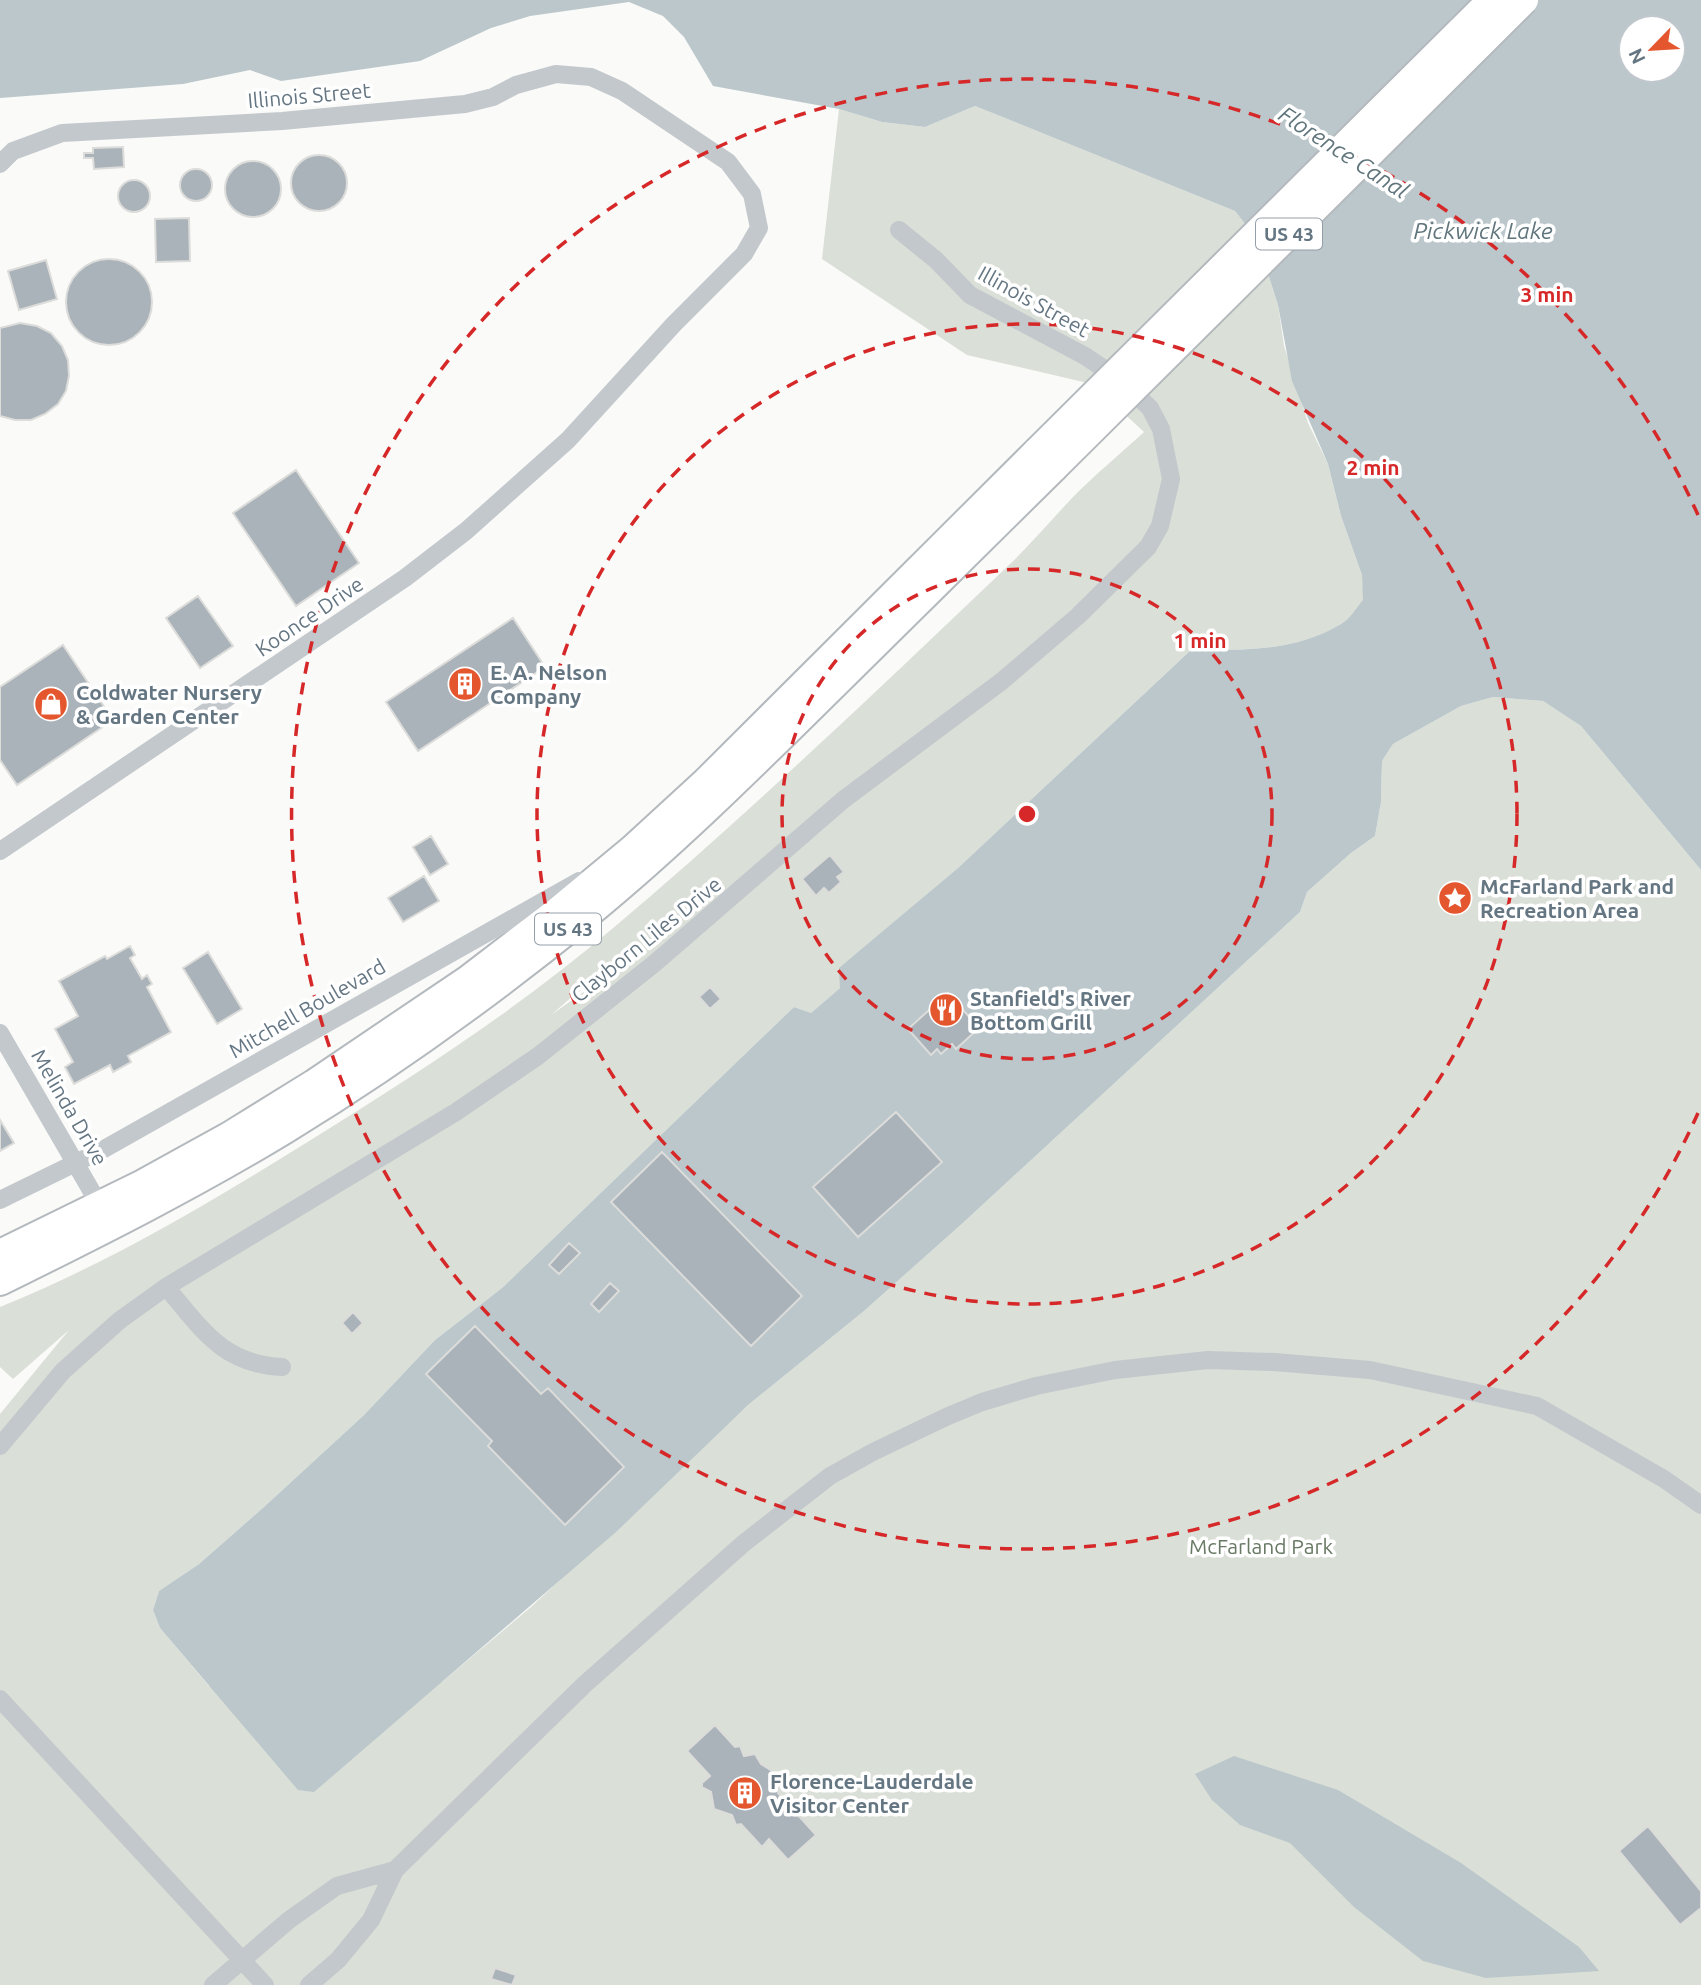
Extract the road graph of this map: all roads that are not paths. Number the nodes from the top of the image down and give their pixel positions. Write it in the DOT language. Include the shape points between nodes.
graph roads {
  1 [pos="1492,0"];
  2 [pos="1524,0"];
  3 [pos="0,164"];
  4 [pos="899,230"];
  5 [pos="1119,379"];
  6 [pos="1046,459"];
  7 [pos="466,531"];
  8 [pos="633,849"];
  9 [pos="0,851"];
  10 [pos="0,1034"];
  11 [pos="77,1163"];
  12 [pos="0,1200"];
  13 [pos="99,1204"];
  14 [pos="0,1254"];
  15 [pos="0,1281"];
  16 [pos="166,1287"];
  17 [pos="282,1367"];
  18 [pos="0,1446"];
  19 [pos="1701,1505"];
  20 [pos="0,1699"];
  21 [pos="395,1870"];
  22 [pos="241,1960"];
  23 [pos="213,1985"];
  24 [pos="265,1985"];
  25 [pos="309,1985"];
  1 -- 6 [label="highway, US 43, bridge"];
  2 -- 6 [label="highway, US 43, bridge"];
  3 -- 7 [label="street, Illinois Street" via="13,151 62,134 465,104 556,74 591,77 622,91 728,162 752,194 759,228 744,254 568,440"];
  4 -- 5 [label="street, Illinois Street" via="970,295"];
  5 -- 16 [label="street, Clayborn Liles Drive" via="1150,408 1161,429 1171,479 1160,526 1148,547 1123,573 1002,681 843,800 664,955 538,1056 445,1119"];
  6 -- 8 [label="highway, US 43"];
  6 -- 15 [label="highway, US 43" via="701,815 550,943 428,1034 284,1129 131,1216"];
  7 -- 9 [label="street, Koonce Drive" via="405,578"];
  8 -- 11 [label="street, Mitchell Boulevard"];
  8 -- 13 [label="highway, US 43" via="468,980 377,1044 230,1136"];
  10 -- 11 [label="street, Melinda Drive"];
  11 -- 12 [label="street, Mitchell Boulevard"];
  11 -- 13 [label="street, Melinda Drive"];
  13 -- 14 [label="highway, US 43"];
  16 -- 17 [label="street" via="215,1344 258,1365"];
  16 -- 18 [label="street, Clayborn Liles Drive" via="80,1353"];
  19 -- 21 [label="street" via="1537,1406 1370,1370 1208,1360 1115,1370 1036,1386 946,1416 873,1452 830,1476 770,1521 585,1684"];
  20 -- 22 [label="street"];
  21 -- 22 [label="street" via="337,1886"];
  21 -- 25 [label="street" via="371,1920 338,1960"];
  22 -- 23 [label="street"];
  22 -- 24 [label="street"];
}
